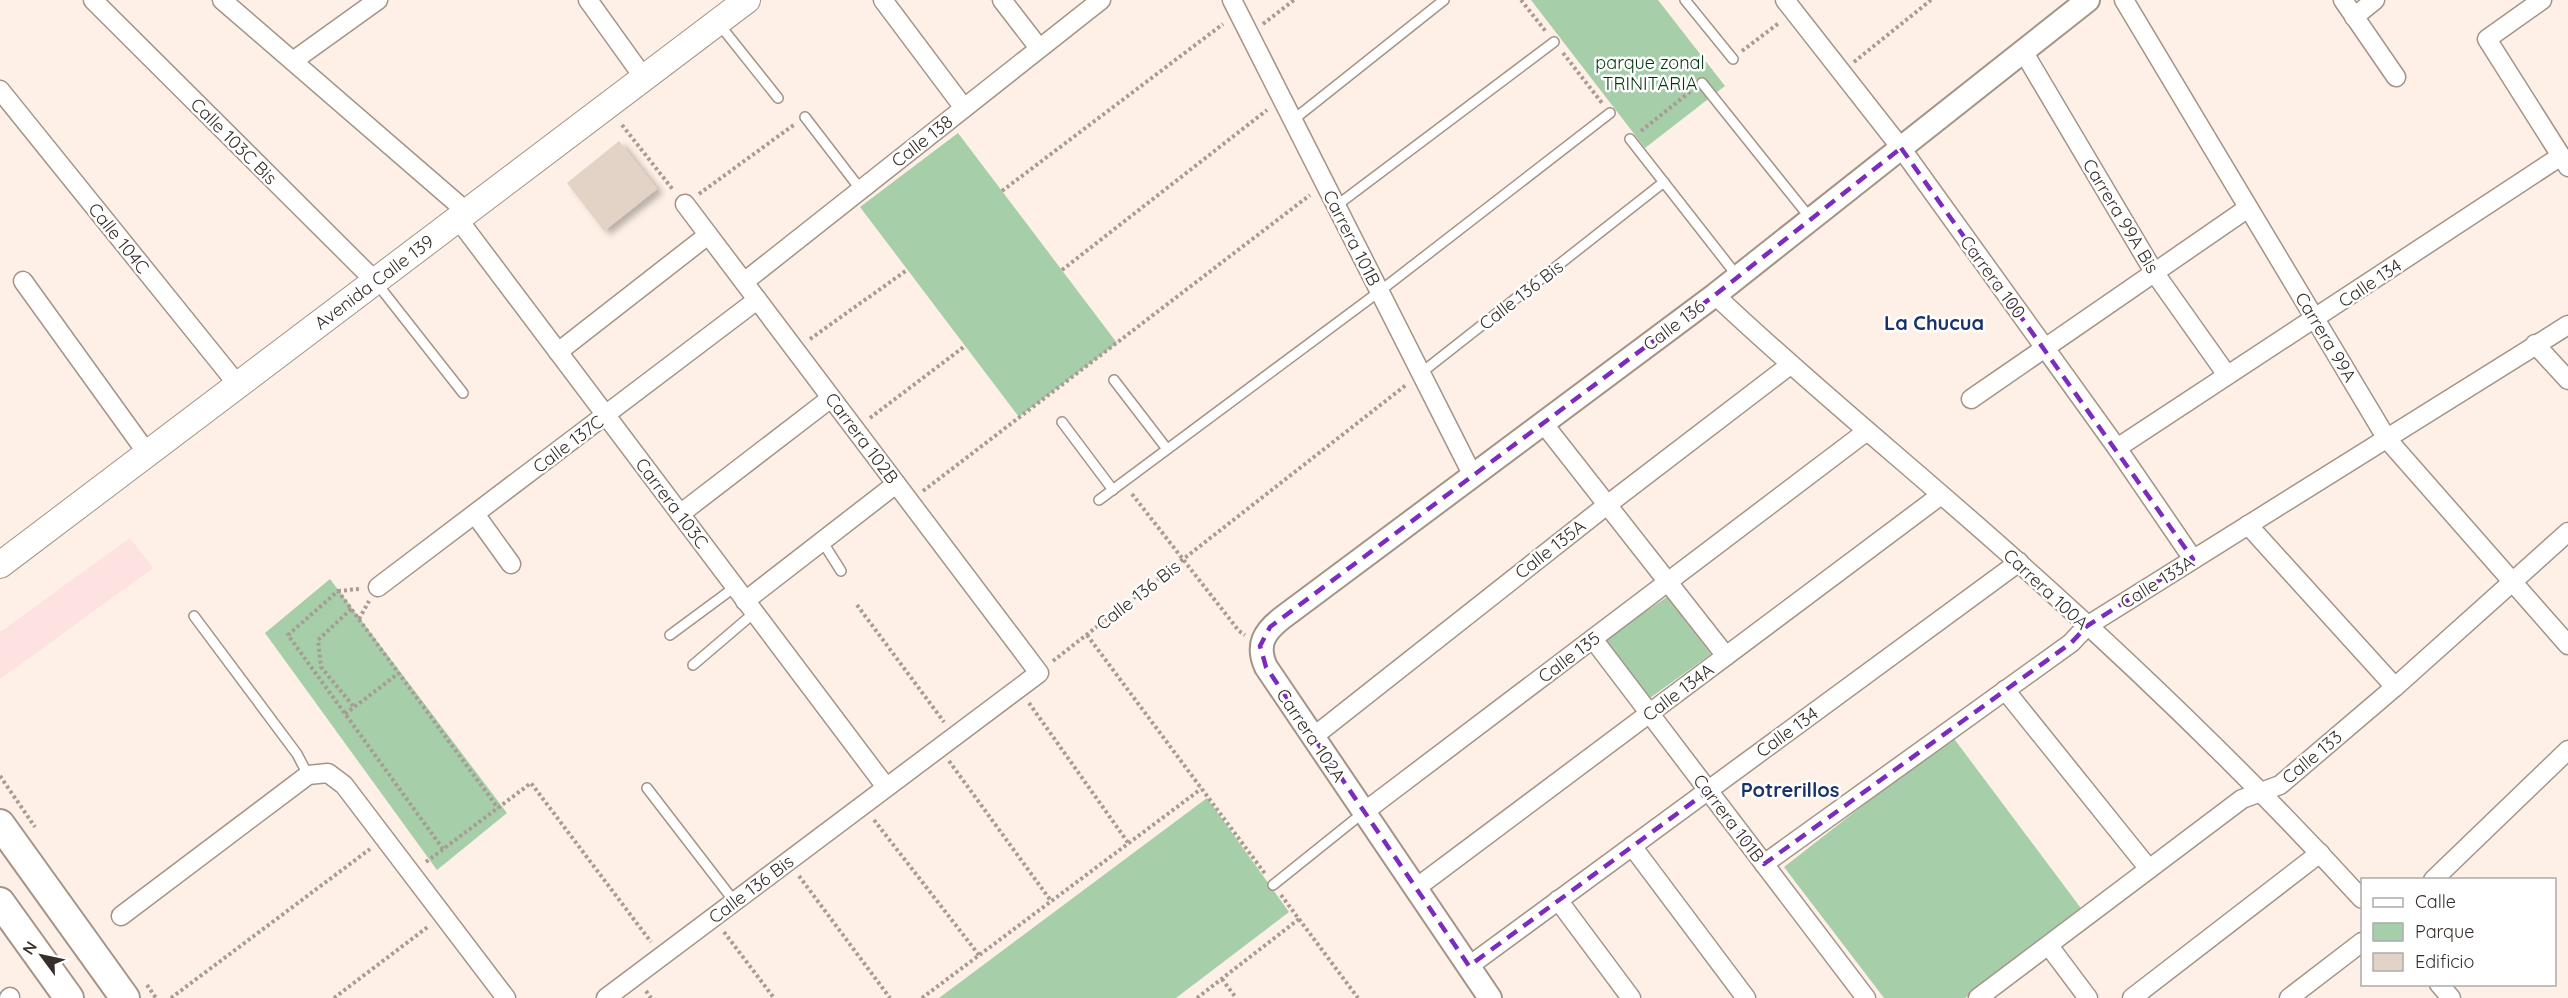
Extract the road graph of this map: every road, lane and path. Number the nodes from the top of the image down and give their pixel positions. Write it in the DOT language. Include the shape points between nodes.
graph roads {
  1 [pos="93,0"];
  2 [pos="222,0"];
  3 [pos="378,0"];
  4 [pos="588,0"];
  5 [pos="883,0"];
  6 [pos="1002,0"];
  7 [pos="1101,0"];
  8 [pos="1294,0"];
  9 [pos="1444,0"];
  10 [pos="1521,0"];
  11 [pos="1685,0"];
  12 [pos="1785,0"];
  13 [pos="1931,0"];
  14 [pos="2088,0"];
  15 [pos="2124,0"];
  16 [pos="2343,0"];
  17 [pos="2375,0"];
  18 [pos="2542,0"];
  19 [pos="740,2"];
  20 [pos="1235,6"];
  21 [pos="2354,16"];
  22 [pos="718,22"];
  23 [pos="1250,35"];
  24 [pos="1554,42"];
  25 [pos="1039,48"];
  26 [pos="2023,51"];
  27 [pos="1733,59"];
  28 [pos="293,61"];
  29 [pos="1841,72"];
  30 [pos="2396,77"];
  31 [pos="644,78"];
  32 [pos="1702,83"];
  33 [pos="0,90"];
  34 [pos="778,98"];
  35 [pos="1282,99"];
  36 [pos="964,108"];
  37 [pos="1610,113"];
  38 [pos="805,117"];
  39 [pos="1293,120"];
  40 [pos="622,125"];
  41 [pos="1630,139"];
  42 [pos="1901,148"];
  43 [pos="2565,162"];
  44 [pos="1664,182"];
  45 [pos="1325,184"];
  46 [pos="861,190"];
  47 [pos="1002,190"];
  48 [pos="685,204"];
  49 [pos="1336,206"];
  50 [pos="2248,208"];
  51 [pos="462,215"];
  52 [pos="1811,219"];
  53 [pos="708,235"];
  54 [pos="907,270"];
  55 [pos="1062,270"];
  56 [pos="2154,272"];
  57 [pos="1738,277"];
  58 [pos="23,281"];
  59 [pos="375,281"];
  60 [pos="744,282"];
  61 [pos="1380,291"];
  62 [pos="1715,295"];
  63 [pos="757,300"];
  64 [pos="2316,319"];
  65 [pos="2568,325"];
  66 [pos="2535,344"];
  67 [pos="965,346"];
  68 [pos="2044,348"];
  69 [pos="795,350"];
  70 [pos="558,352"];
  71 [pos="1790,365"];
  72 [pos="1421,373"];
  73 [pos="2227,375"];
  74 [pos="1114,380"];
  75 [pos="2568,380"];
  76 [pos="238,385"];
  77 [pos="463,393"];
  78 [pos="831,398"];
  79 [pos="1971,399"];
  80 [pos="605,415"];
  81 [pos="1062,422"];
  82 [pos="1543,423"];
  83 [pos="855,430"];
  84 [pos="1867,431"];
  85 [pos="2387,439"];
  86 [pos="2117,448"];
  87 [pos="1167,449"];
  88 [pos="147,453"];
  89 [pos="1473,476"];
  90 [pos="1123,482"];
  91 [pos="896,484"];
  92 [pos="1113,490"];
  93 [pos="1941,495"];
  94 [pos="1099,500"];
  95 [pos="909,501"];
  96 [pos="1607,505"];
  97 [pos="475,514"];
  98 [pos="680,514"];
  99 [pos="2248,525"];
  100 [pos="2568,532"];
  101 [pos="822,541"];
  102 [pos="1184,559"];
  103 [pos="2193,559"];
  104 [pos="2019,562"];
  105 [pos="511,564"];
  106 [pos="0,565"];
  107 [pos="841,571"];
  108 [pos="1667,582"];
  109 [pos="2511,582"];
  110 [pos="378,587"];
  111 [pos="745,600"];
  112 [pos="857,605"];
  113 [pos="351,609"];
  114 [pos="194,616"];
  115 [pos="2087,626"];
  116 [pos="670,635"];
  117 [pos="1087,635"];
  118 [pos="1593,639"];
  119 [pos="2568,645"];
  120 [pos="1260,646"];
  121 [pos="1726,656"];
  122 [pos="693,666"];
  123 [pos="399,673"];
  124 [pos="1038,673"];
  125 [pos="2395,687"];
  126 [pos="1018,688"];
  127 [pos="2005,690"];
  128 [pos="354,707"];
  129 [pos="345,714"];
  130 [pos="1649,714"];
  131 [pos="954,736"];
  132 [pos="1313,737"];
  133 [pos="939,747"];
  134 [pos="2568,750"];
  135 [pos="308,775"];
  136 [pos="647,788"];
  137 [pos="886,788"];
  138 [pos="1708,790"];
  139 [pos="2262,792"];
  140 [pos="863,805"];
  141 [pos="498,808"];
  142 [pos="1364,812"];
  143 [pos="0,824"];
  144 [pos="385,838"];
  145 [pos="1129,844"];
  146 [pos="1632,846"];
  147 [pos="443,849"];
  148 [pos="2320,853"];
  149 [pos="788,861"];
  150 [pos="1764,864"];
  151 [pos="2149,869"];
  152 [pos="411,873"];
  153 [pos="2434,878"];
  154 [pos="1273,885"];
  155 [pos="1416,888"];
  156 [pos="2361,898"];
  157 [pos="1558,900"];
  158 [pos="734,901"];
  159 [pos="1051,901"];
  160 [pos="0,902"];
  161 [pos="121,916"];
  162 [pos="444,916"];
  163 [pos="713,917"];
  164 [pos="1299,919"];
  165 [pos="2361,943"];
  166 [pos="2049,946"];
  167 [pos="979,955"];
  168 [pos="662,956"];
  169 [pos="1469,966"];
  170 [pos="1222,979"];
  171 [pos="2441,986"];
  172 [pos="69,998"];
  173 [pos="125,998"];
  174 [pos="171,998"];
  175 [pos="334,998"];
  176 [pos="506,998"];
  177 [pos="606,998"];
  178 [pos="774,998"];
  179 [pos="890,998"];
  180 [pos="922,998"];
  181 [pos="1197,998"];
  182 [pos="1236,998"];
  183 [pos="1490,998"];
  184 [pos="1631,998"];
  185 [pos="1746,998"];
  186 [pos="1866,998"];
  187 [pos="1978,998"];
  188 [pos="2088,998"];
  189 [pos="2132,998"];
  190 [pos="2289,998"];
  191 [pos="2451,998"];
  1 -- 59 [label="street, Calle 103C Bis"];
  2 -- 28 [label="street, Carrera 103C"];
  3 -- 28 [label="street"];
  4 -- 31 [label="street"];
  5 -- 36 [label="street"];
  6 -- 25 [label="street"];
  7 -- 25 [label="street, Calle 138"];
  8 -- 23 [label="path"];
  9 -- 39 [label="lane"];
  10 -- 24 [label="path"];
  11 -- 27 [label="lane"];
  12 -- 29 [label="street, Carrera 100"];
  13 -- 29 [label="path"];
  14 -- 26 [label="street, Calle 136"];
  15 -- 50 [label="street, Carrera 99A"];
  16 -- 21 [label="street"];
  17 -- 21 [label="street"];
  18 -- 43 [label="street" via="2487,39"];
  19 -- 22 [label="main road, Avenida Calle 139"];
  20 -- 23 [label="street, Carrera 101B"];
  20 -- 47 [label="path"];
  21 -- 30 [label="street"];
  22 -- 31 [label="main road, Avenida Calle 139"];
  22 -- 34 [label="lane"];
  23 -- 35 [label="street, Carrera 101B"];
  24 -- 37 [label="path"];
  24 -- 49 [label="lane"];
  25 -- 36 [label="street, Calle 138"];
  26 -- 42 [label="street, Calle 136"];
  26 -- 56 [label="street, Carrera 99A Bis"];
  28 -- 51 [label="street, Carrera 103C"];
  29 -- 42 [label="street, Carrera 100"];
  31 -- 51 [label="main road, Avenida Calle 139"];
  32 -- 52 [label="lane"];
  33 -- 76 [label="street, Calle 104C"];
  35 -- 39 [label="street, Carrera 101B"];
  35 -- 55 [label="path"];
  36 -- 46 [label="street, Calle 138"];
  37 -- 61 [label="lane"];
  38 -- 46 [label="lane"];
  38 -- 48 [label="path"];
  39 -- 45 [label="street, Carrera 101B"];
  40 -- 48 [label="path"];
  41 -- 44 [label="lane"];
  42 -- 52 [label="street, Calle 136"];
  42 -- 68 [label="street, Carrera 100"];
  43 -- 64 [label="street, Calle 134"];
  44 -- 57 [label="lane"];
  44 -- 72 [label="lane, Calle 136 Bis"];
  45 -- 49 [label="street, Carrera 101B"];
  45 -- 95 [label="path"];
  46 -- 60 [label="street, Calle 138"];
  48 -- 53 [label="street, Carrera 102B"];
  49 -- 61 [label="street, Carrera 101B"];
  50 -- 56 [label="street"];
  50 -- 64 [label="street, Carrera 99A"];
  51 -- 59 [label="main road, Avenida Calle 139"];
  51 -- 70 [label="street, Carrera 103C"];
  52 -- 57 [label="street, Calle 136"];
  53 -- 60 [label="street, Carrera 102B"];
  53 -- 70 [label="street"];
  54 -- 69 [label="path"];
  56 -- 68 [label="street"];
  56 -- 73 [label="street, Carrera 99A Bis"];
  57 -- 62 [label="street, Calle 136"];
  58 -- 88 [label="street"];
  59 -- 76 [label="main road, Avenida Calle 139"];
  59 -- 77 [label="lane"];
  60 -- 63 [label="street, Carrera 102B"];
  61 -- 72 [label="street, Carrera 101B"];
  61 -- 87 [label="lane"];
  62 -- 71 [label="street, Carrera 100A"];
  62 -- 82 [label="street, Calle 136"];
  63 -- 69 [label="street, Carrera 102B"];
  63 -- 80 [label="street, Calle 137C"];
  64 -- 73 [label="street, Calle 134"];
  64 -- 85 [label="street, Carrera 99A"];
  65 -- 66 [label="street, Calle 133A"];
  66 -- 75 [label="street"];
  66 -- 85 [label="street, Calle 133A"];
  67 -- 83 [label="path"];
  68 -- 79 [label="street"];
  68 -- 86 [label="street, Carrera 100"];
  69 -- 78 [label="street, Carrera 102B"];
  70 -- 80 [label="street, Carrera 103C"];
  71 -- 84 [label="street, Carrera 100A"];
  71 -- 96 [label="street, Calle 135A"];
  72 -- 89 [label="street, Carrera 101B"];
  72 -- 102 [label="path, Calle 136 Bis"];
  73 -- 86 [label="street, Calle 134"];
  74 -- 87 [label="lane"];
  76 -- 88 [label="main road, Avenida Calle 139"];
  78 -- 83 [label="street, Carrera 102B"];
  78 -- 98 [label="street"];
  80 -- 97 [label="street, Calle 137C"];
  80 -- 98 [label="street, Carrera 103C"];
  81 -- 92 [label="lane"];
  82 -- 89 [label="street, Calle 136"];
  82 -- 96 [label="street"];
  83 -- 91 [label="street, Carrera 102B"];
  84 -- 93 [label="street, Carrera 100A"];
  84 -- 108 [label="street, Calle 135"];
  85 -- 99 [label="street, Calle 133A"];
  85 -- 109 [label="street, Carrera 99A"];
  86 -- 103 [label="street, Carrera 100"];
  87 -- 90 [label="lane"];
  88 -- 106 [label="main road, Avenida Calle 139"];
  89 -- 120 [label="street, Calle 136" via="1270,627"];
  90 -- 92 [label="lane"];
  90 -- 102 [label="path"];
  91 -- 95 [label="street, Carrera 102B"];
  91 -- 101 [label="street"];
  92 -- 94 [label="lane"];
  93 -- 104 [label="street, Carrera 100A"];
  93 -- 121 [label="street, Calle 134A"];
  95 -- 124 [label="street, Carrera 102B"];
  96 -- 108 [label="street"];
  96 -- 132 [label="street, Calle 135A"];
  97 -- 105 [label="street"];
  97 -- 110 [label="street, Calle 137C"];
  98 -- 111 [label="street, Carrera 103C"];
  99 -- 103 [label="street, Calle 133A"];
  99 -- 125 [label="street"];
  100 -- 109 [label="street, Calle 133"];
  101 -- 107 [label="lane"];
  101 -- 111 [label="street"];
  102 -- 117 [label="path, Calle 136 Bis"];
  102 -- 120 [label="path" via="1239,631"];
  103 -- 115 [label="street, Calle 133A"];
  104 -- 115 [label="street, Carrera 100A"];
  104 -- 138 [label="street, Calle 134"];
  108 -- 118 [label="street, Calle 135"];
  108 -- 121 [label="street"];
  109 -- 119 [label="street, Carrera 99A"];
  109 -- 125 [label="street, Calle 133"];
  111 -- 116 [label="lane"];
  111 -- 122 [label="lane"];
  111 -- 137 [label="street, Carrera 103C"];
  112 -- 131 [label="path"];
  113 -- 123 [label="path"];
  113 -- 128 [label="path" via="318,640 321,667"];
  113 -- 129 [label="path" via="338,591 288,636"];
  114 -- 135 [label="lane" via="297,754"];
  115 -- 127 [label="street, Calle 133A" via="2071,643"];
  115 -- 139 [label="street, Carrera 100A"];
  117 -- 124 [label="path, Calle 136 Bis"];
  117 -- 145 [label="path" via="1201,789"];
  118 -- 130 [label="street, Carrera 101B"];
  118 -- 142 [label="street, Calle 135"];
  120 -- 132 [label="street, Carrera 102A" via="1266,667"];
  121 -- 130 [label="street, Calle 134A"];
  123 -- 128 [label="path"];
  123 -- 141 [label="path"];
  124 -- 126 [label="street, Calle 136 Bis"];
  125 -- 139 [label="street, Calle 133" via="2280,785"];
  126 -- 131 [label="street, Calle 136 Bis"];
  126 -- 145 [label="path"];
  127 -- 150 [label="street, Calle 133A"];
  127 -- 151 [label="street"];
  128 -- 129 [label="path"];
  129 -- 147 [label="path"];
  130 -- 138 [label="street, Carrera 101B"];
  130 -- 155 [label="street, Calle 134A"];
  131 -- 133 [label="street, Calle 136 Bis"];
  132 -- 142 [label="street, Carrera 102A"];
  133 -- 137 [label="street, Calle 136 Bis"];
  133 -- 159 [label="path"];
  134 -- 153 [label="street"];
  135 -- 144 [label="street" via="328,773 344,785"];
  135 -- 161 [label="street"];
  136 -- 158 [label="lane"];
  137 -- 140 [label="street, Calle 136 Bis"];
  138 -- 146 [label="street, Calle 134"];
  138 -- 150 [label="street, Carrera 101B"];
  139 -- 148 [label="street, Carrera 100A"];
  139 -- 151 [label="street, Calle 133" via="2242,799"];
  140 -- 149 [label="street, Calle 136 Bis"];
  140 -- 167 [label="path"];
  141 -- 147 [label="path"];
  141 -- 168 [label="path" via="531,783"];
  142 -- 154 [label="lane, Calle 135"];
  142 -- 155 [label="street, Carrera 102A"];
  143 -- 173 [label="main road"];
  144 -- 152 [label="street"];
  144 -- 174 [label="path"];
  145 -- 159 [label="path"];
  146 -- 157 [label="street, Calle 134"];
  146 -- 185 [label="street"];
  147 -- 152 [label="path"];
  148 -- 156 [label="street, Carrera 100A"];
  148 -- 189 [label="street"];
  149 -- 158 [label="street, Calle 136 Bis"];
  149 -- 179 [label="path"];
  150 -- 186 [label="street, Carrera 101B"];
  151 -- 166 [label="street, Calle 133"];
  152 -- 162 [label="street"];
  155 -- 169 [label="street, Carrera 102A"];
  157 -- 169 [label="street, Calle 134"];
  157 -- 184 [label="street"];
  158 -- 163 [label="street, Calle 136 Bis"];
  159 -- 167 [label="path"];
  160 -- 172 [label="main road"];
  162 -- 175 [label="path"];
  162 -- 176 [label="street"];
  163 -- 168 [label="street, Calle 136 Bis"];
  163 -- 178 [label="path"];
  164 -- 170 [label="path"];
  165 -- 190 [label="street"];
  166 -- 187 [label="street, Calle 133"];
  166 -- 188 [label="street"];
  167 -- 180 [label="path"];
  168 -- 177 [label="street, Calle 136 Bis"];
  169 -- 183 [label="street, Carrera 102A"];
  170 -- 181 [label="path"];
  170 -- 182 [label="path"];
  171 -- 191 [label="street"];
}
